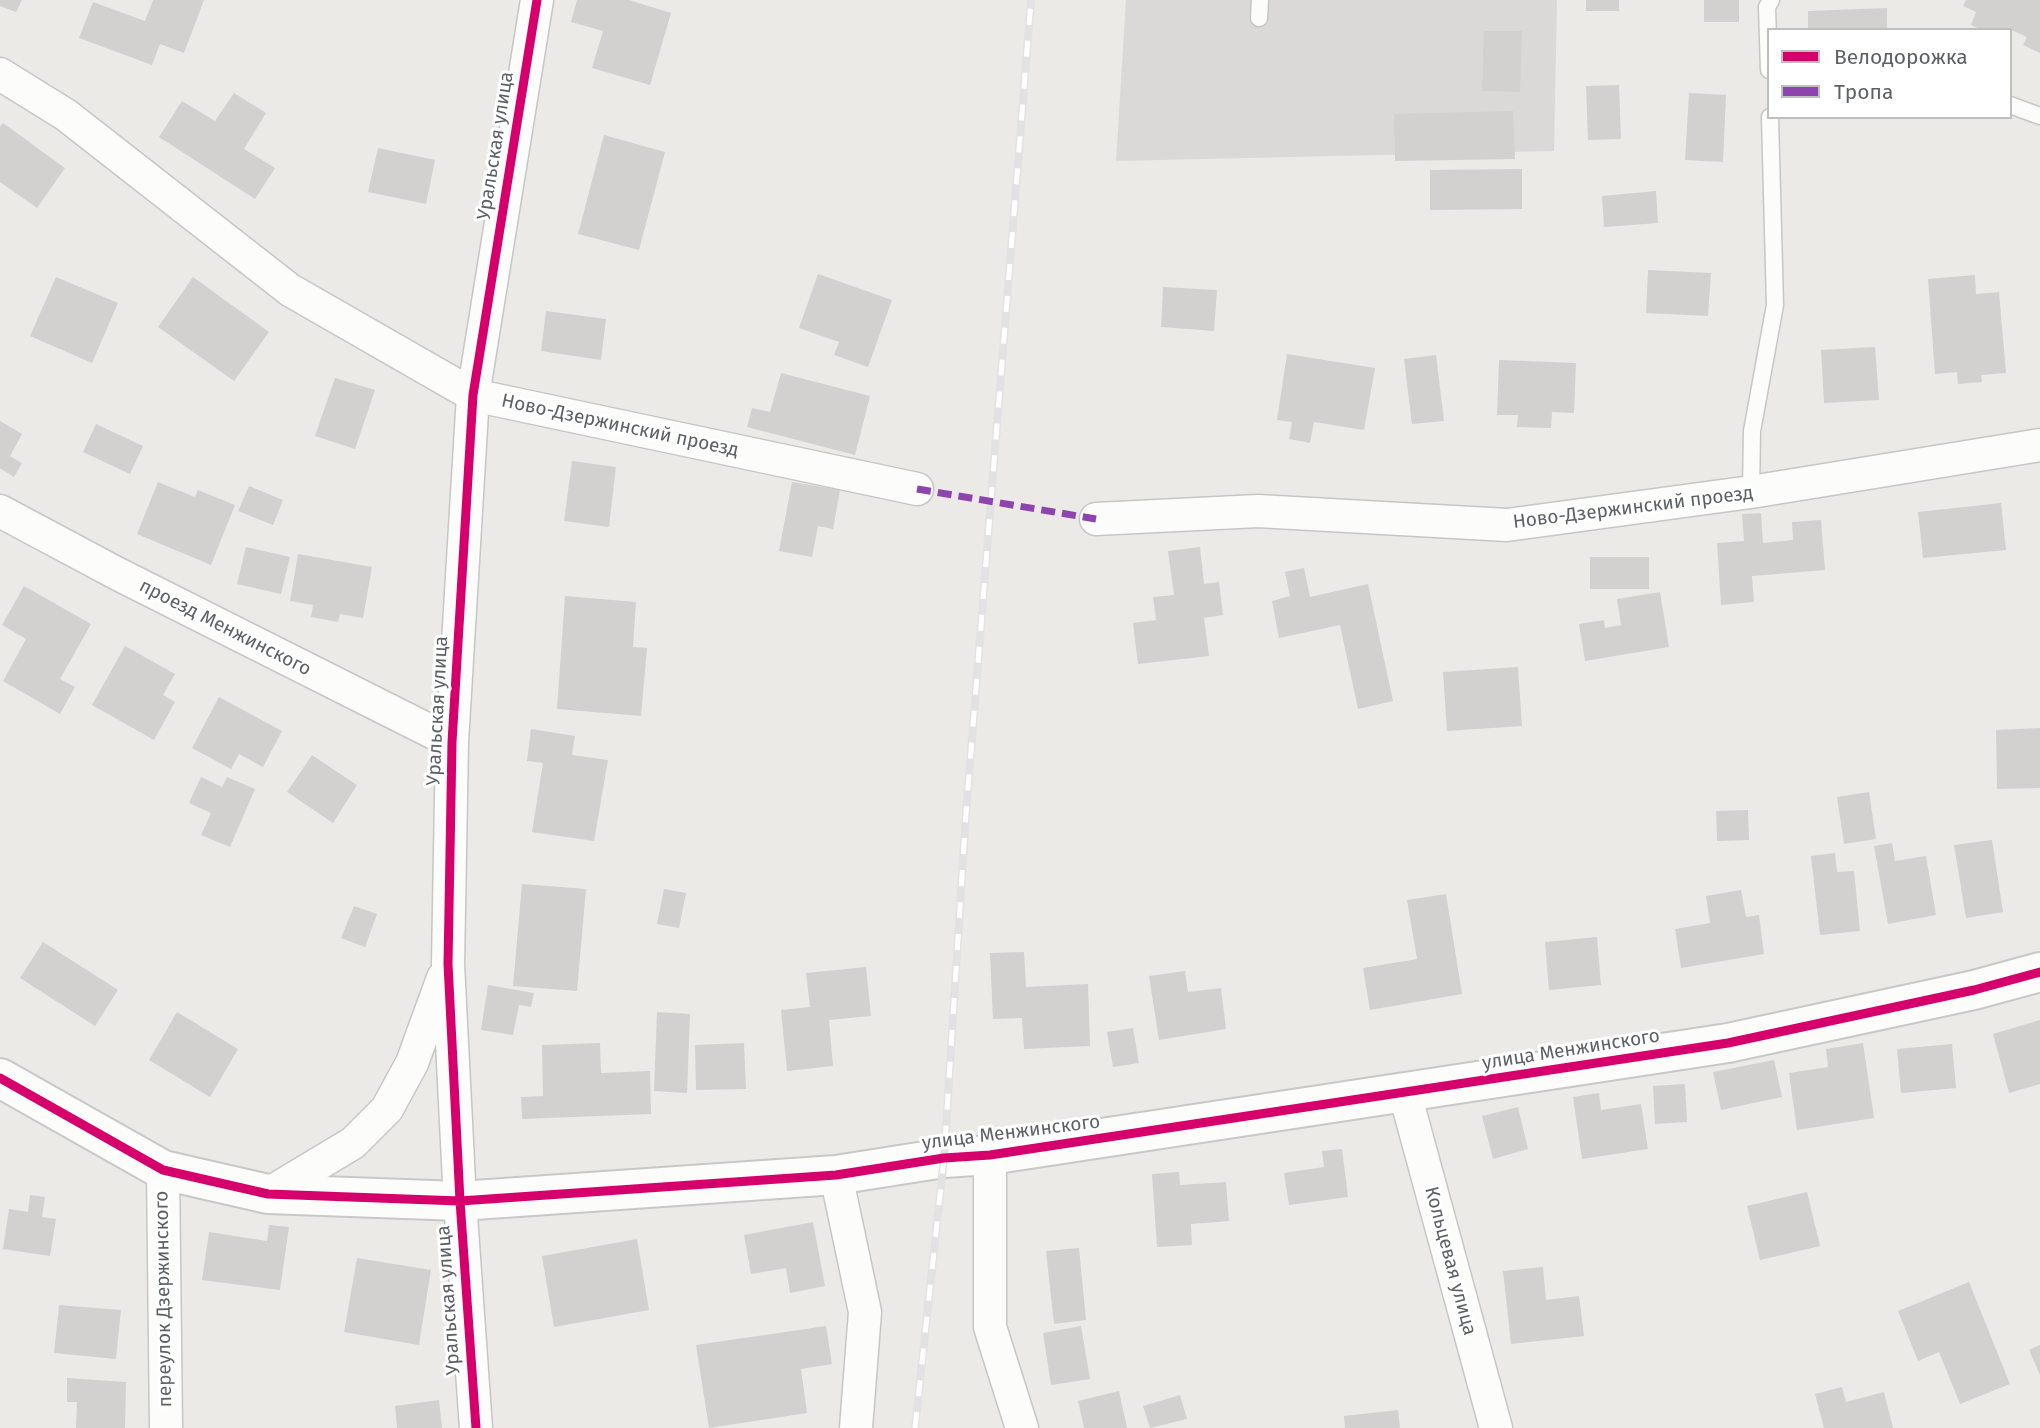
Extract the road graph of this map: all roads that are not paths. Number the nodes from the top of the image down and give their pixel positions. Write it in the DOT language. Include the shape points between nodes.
graph roads {
  1 [pos="537,0"];
  2 [pos="1260,0"];
  3 [pos="1771,0"];
  4 [pos="1259,18"];
  5 [pos="1768,28"];
  6 [pos="0,74"];
  7 [pos="2012,106"];
  8 [pos="2040,116"];
  9 [pos="1770,119"];
  10 [pos="473,396"];
  11 [pos="2040,445"];
  12 [pos="917,489"];
  13 [pos="1751,492"];
  14 [pos="0,510"];
  15 [pos="1096,519"];
  16 [pos="452,742"];
  17 [pos="448,964"];
  18 [pos="2040,972"];
  19 [pos="0,1078"];
  20 [pos="1405,1094"];
  21 [pos="990,1155"];
  22 [pos="163,1170"];
  23 [pos="836,1175"];
  24 [pos="268,1194"];
  25 [pos="460,1201"];
  26 [pos="166,1428"];
  27 [pos="476,1428"];
  28 [pos="856,1428"];
  29 [pos="1022,1428"];
  30 [pos="1496,1428"];
  1 -- 10 [label="street, Уральская улица"];
  2 -- 4 [label="lane"];
  3 -- 5 [label="lane"];
  6 -- 10 [label="street, Ново-Дзержинский проезд" via="66,114 290,290"];
  7 -- 8 [label="lane"];
  9 -- 13 [label="lane" via="1775,305 1752,431"];
  10 -- 12 [label="street, Ново-Дзержинский проезд"];
  10 -- 16 [label="street, Уральская улица"];
  11 -- 13 [label="street, Ново-Дзержинский проезд"];
  13 -- 15 [label="street, Ново-Дзержинский проезд" via="1507,525 1258,511"];
  14 -- 16 [label="street, проезд Менжинского"];
  16 -- 17 [label="street, Уральская улица"];
  17 -- 24 [label="street" via="412,1063 387,1109 353,1143"];
  17 -- 25 [label="street, Уральская улица"];
  18 -- 20 [label="street, улица Менжинского" via="1728,1043"];
  19 -- 22 [label="street, улица Менжинского"];
  20 -- 21 [label="street, улица Менжинского"];
  20 -- 30 [label="street, Кольцевая улица"];
  21 -- 23 [label="street, улица Менжинского"];
  21 -- 29 [label="street" via="990,1327"];
  22 -- 24 [label="street, улица Менжинского"];
  22 -- 26 [label="street, переулок Дзержинского"];
  23 -- 25 [label="street, улица Менжинского"];
  23 -- 28 [label="street" via="865,1312"];
  24 -- 25 [label="street, улица Менжинского"];
  25 -- 27 [label="street, Уральская улица"];
}
